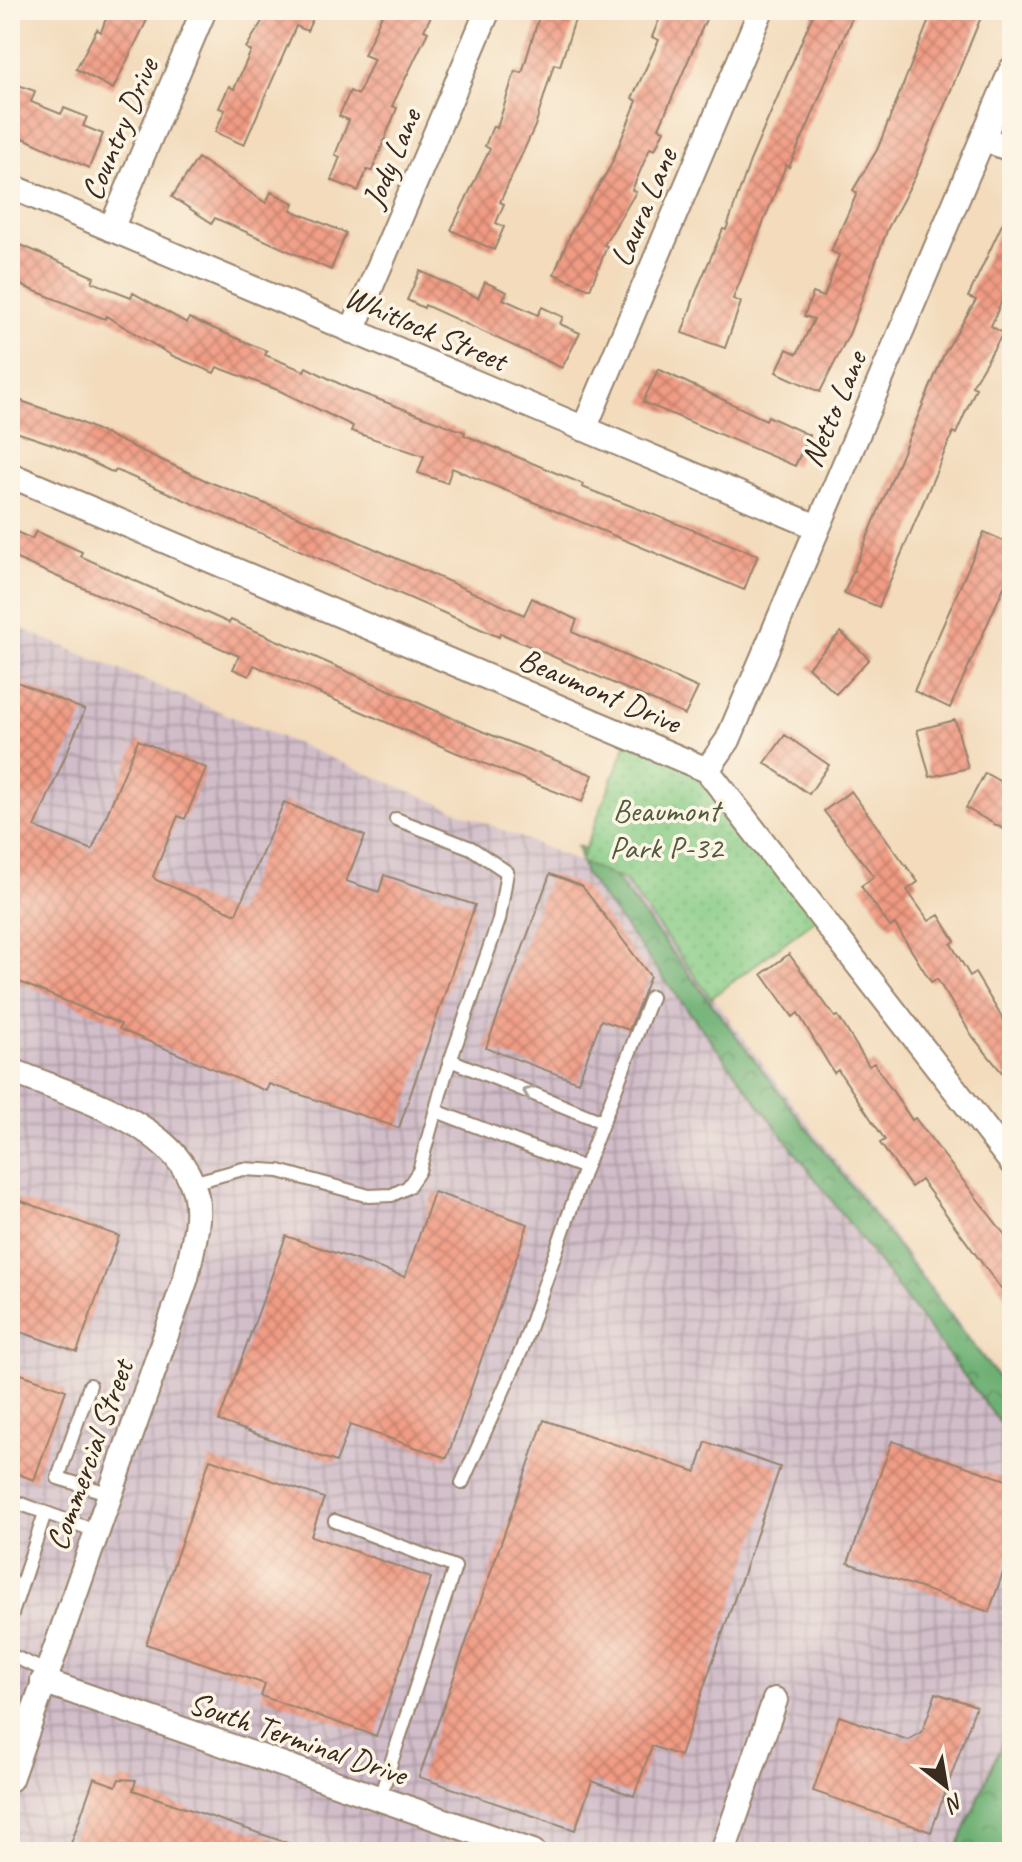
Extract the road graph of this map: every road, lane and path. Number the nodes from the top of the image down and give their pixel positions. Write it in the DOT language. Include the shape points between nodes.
graph roads {
  1 [pos="204,10"];
  2 [pos="488,10"];
  3 [pos="761,10"];
  4 [pos="1012,69"];
  5 [pos="983,138"];
  6 [pos="1012,150"];
  7 [pos="10,186"];
  8 [pos="111,229"];
  9 [pos="352,331"];
  10 [pos="584,429"];
  11 [pos="10,475"];
  12 [pos="817,527"];
  13 [pos="707,770"];
  14 [pos="396,819"];
  15 [pos="651,997"];
  16 [pos="450,1060"];
  17 [pos="10,1070"];
  18 [pos="436,1111"];
  19 [pos="600,1121"];
  20 [pos="1010,1155"];
  21 [pos="585,1168"];
  22 [pos="194,1188"];
  23 [pos="90,1385"];
  24 [pos="462,1483"];
  25 [pos="111,1494"];
  26 [pos="10,1500"];
  27 [pos="45,1513"];
  28 [pos="335,1521"];
  29 [pos="96,1531"];
  30 [pos="10,1620"];
  31 [pos="10,1655"];
  32 [pos="45,1676"];
  33 [pos="775,1700"];
  34 [pos="10,1779"];
  35 [pos="379,1800"];
  36 [pos="533,1852"];
  37 [pos="723,1852"];
  1 -- 8 [label="street, Country Drive"];
  2 -- 9 [label="street, Jody Lane"];
  3 -- 10 [label="street, Laura Lane"];
  4 -- 5 [label="street, Netto Lane"];
  5 -- 6 [label="street"];
  5 -- 12 [label="street, Netto Lane"];
  7 -- 8 [label="street, Whitlock Street"];
  8 -- 9 [label="street, Whitlock Street"];
  9 -- 10 [label="street, Whitlock Street"];
  10 -- 12 [label="street, Whitlock Street"];
  11 -- 13 [label="street, Beaumont Drive"];
  12 -- 13 [label="street, Netto Lane" via="728,740"];
  13 -- 20 [label="street, Beaumont Drive"];
  14 -- 16 [label="lane" via="471,848 507,872 499,920"];
  15 -- 19 [label="lane"];
  16 -- 18 [label="lane"];
  19 -- 16 [label="lane, one-way"];
  17 -- 22 [label="street" via="143,1127 173,1152"];
  18 -- 21 [label="lane"];
  18 -- 22 [label="lane" via="419,1171 408,1187 392,1195 369,1196 279,1171 243,1169"];
  19 -- 21 [label="lane"];
  21 -- 24 [label="lane" via="522,1349"];
  22 -- 25 [label="street, Commercial Street" via="196,1230 186,1278"];
  23 -- 25 [label="lane" via="58,1478"];
  25 -- 29 [label="street, Commercial Street"];
  26 -- 27 [label="lane"];
  27 -- 29 [label="lane"];
  27 -- 30 [label="lane"];
  28 -- 35 [label="lane" via="455,1567"];
  29 -- 32 [label="street, Commercial Street"];
  31 -- 32 [label="lane"];
  32 -- 34 [label="street, Commercial Street"];
  32 -- 35 [label="street, South Terminal Drive"];
  33 -- 37 [label="street"];
  35 -- 36 [label="street, South Terminal Drive"];
}
